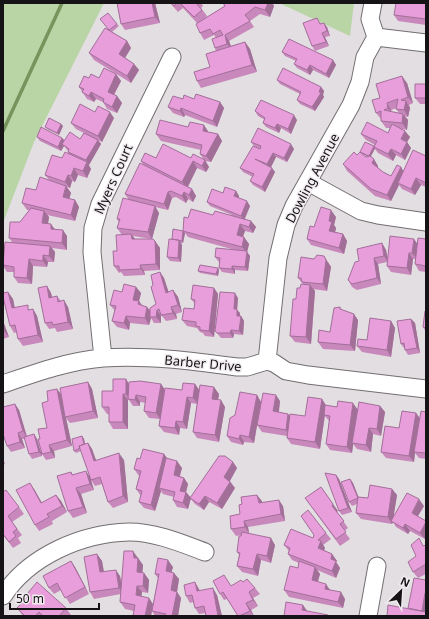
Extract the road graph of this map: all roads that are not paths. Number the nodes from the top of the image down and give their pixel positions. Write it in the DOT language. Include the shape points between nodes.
graph roads {
  1 [pos="373,3"];
  2 [pos="376,36"];
  3 [pos="426,43"];
  4 [pos="172,57"];
  5 [pos="308,182"];
  6 [pos="426,222"];
  7 [pos="103,358"];
  8 [pos="267,361"];
  9 [pos="3,384"];
  10 [pos="426,389"];
  11 [pos="205,552"];
  12 [pos="377,566"];
  13 [pos="3,596"];
  14 [pos="368,616"];
  1 -- 2 [label="street" via="370,20"];
  2 -- 3 [label="street"];
  2 -- 5 [label="street, Dowling Avenue" via="365,57 360,82 351,105"];
  4 -- 7 [label="street, Myers Court" via="100,204 94,228 92,252"];
  5 -- 6 [label="street" via="361,211 378,216"];
  5 -- 8 [label="street, Dowling Avenue" via="294,206 281,243"];
  7 -- 8 [label="street, Barber Drive" via="171,359 236,367 247,367"];
  7 -- 9 [label="street, Barber Drive" via="58,366"];
  8 -- 10 [label="street" via="286,371 308,375"];
  11 -- 13 [label="street" via="176,541 129,532 100,536 69,544 47,556 24,572"];
  12 -- 14 [label="street"];
}
